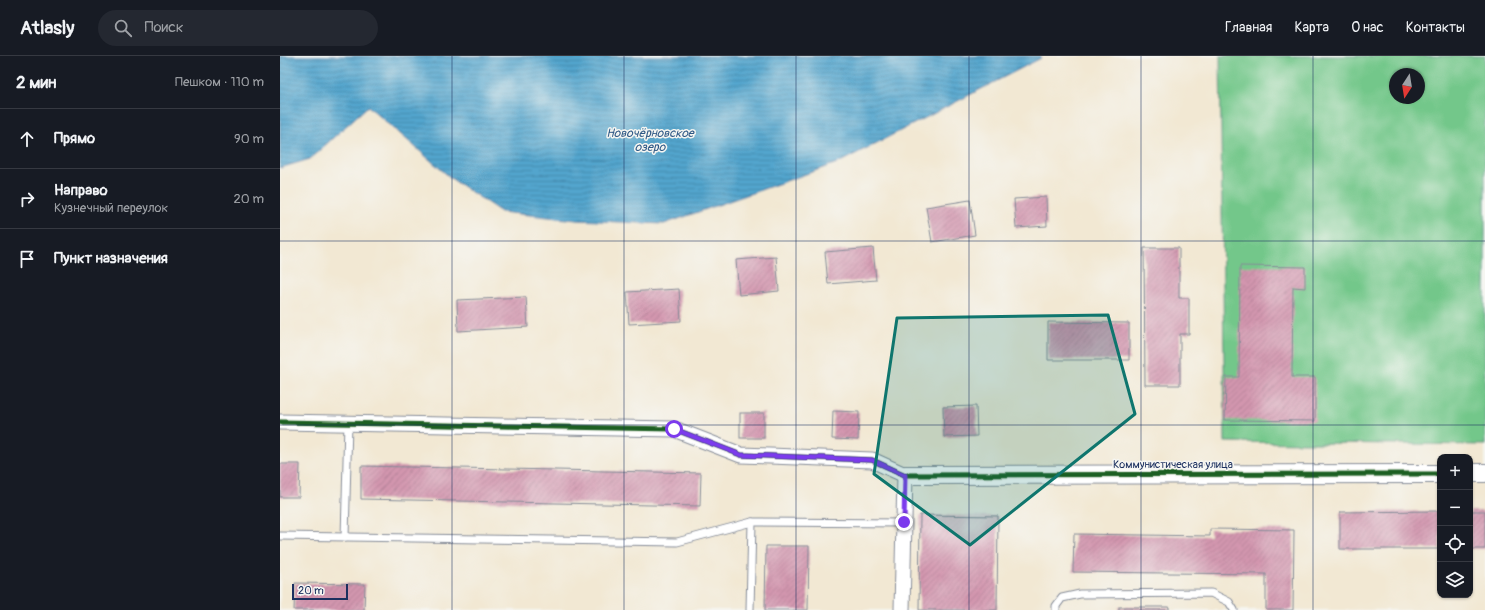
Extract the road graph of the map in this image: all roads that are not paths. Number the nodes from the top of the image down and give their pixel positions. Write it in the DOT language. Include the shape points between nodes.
graph roads {
  1 [pos="280,422"];
  2 [pos="348,423"];
  3 [pos="1473,473"];
  4 [pos="1485,473"];
  5 [pos="1437,474"];
  6 [pos="905,475"];
  7 [pos="752,522"];
  8 [pos="904,522"];
  9 [pos="280,536"];
  10 [pos="345,537"];
  11 [pos="750,610"];
  12 [pos="902,610"];
  13 [pos="1056,610"];
  14 [pos="1234,610"];
  1 -- 2 [label="street"];
  2 -- 6 [label="street" via="674,429 741,455 872,460"];
  2 -- 10 [label="lane"];
  3 -- 4 [label="street"];
  5 -- 6 [label="street, Коммунистическая улица"];
  6 -- 8 [label="street"];
  7 -- 8 [label="lane"];
  7 -- 10 [label="lane" via="677,542"];
  7 -- 11 [label="lane"];
  8 -- 12 [label="street"];
  9 -- 10 [label="lane"];
  13 -- 14 [label="lane" via="1062,598 1080,594 1211,593 1229,602"];
}
